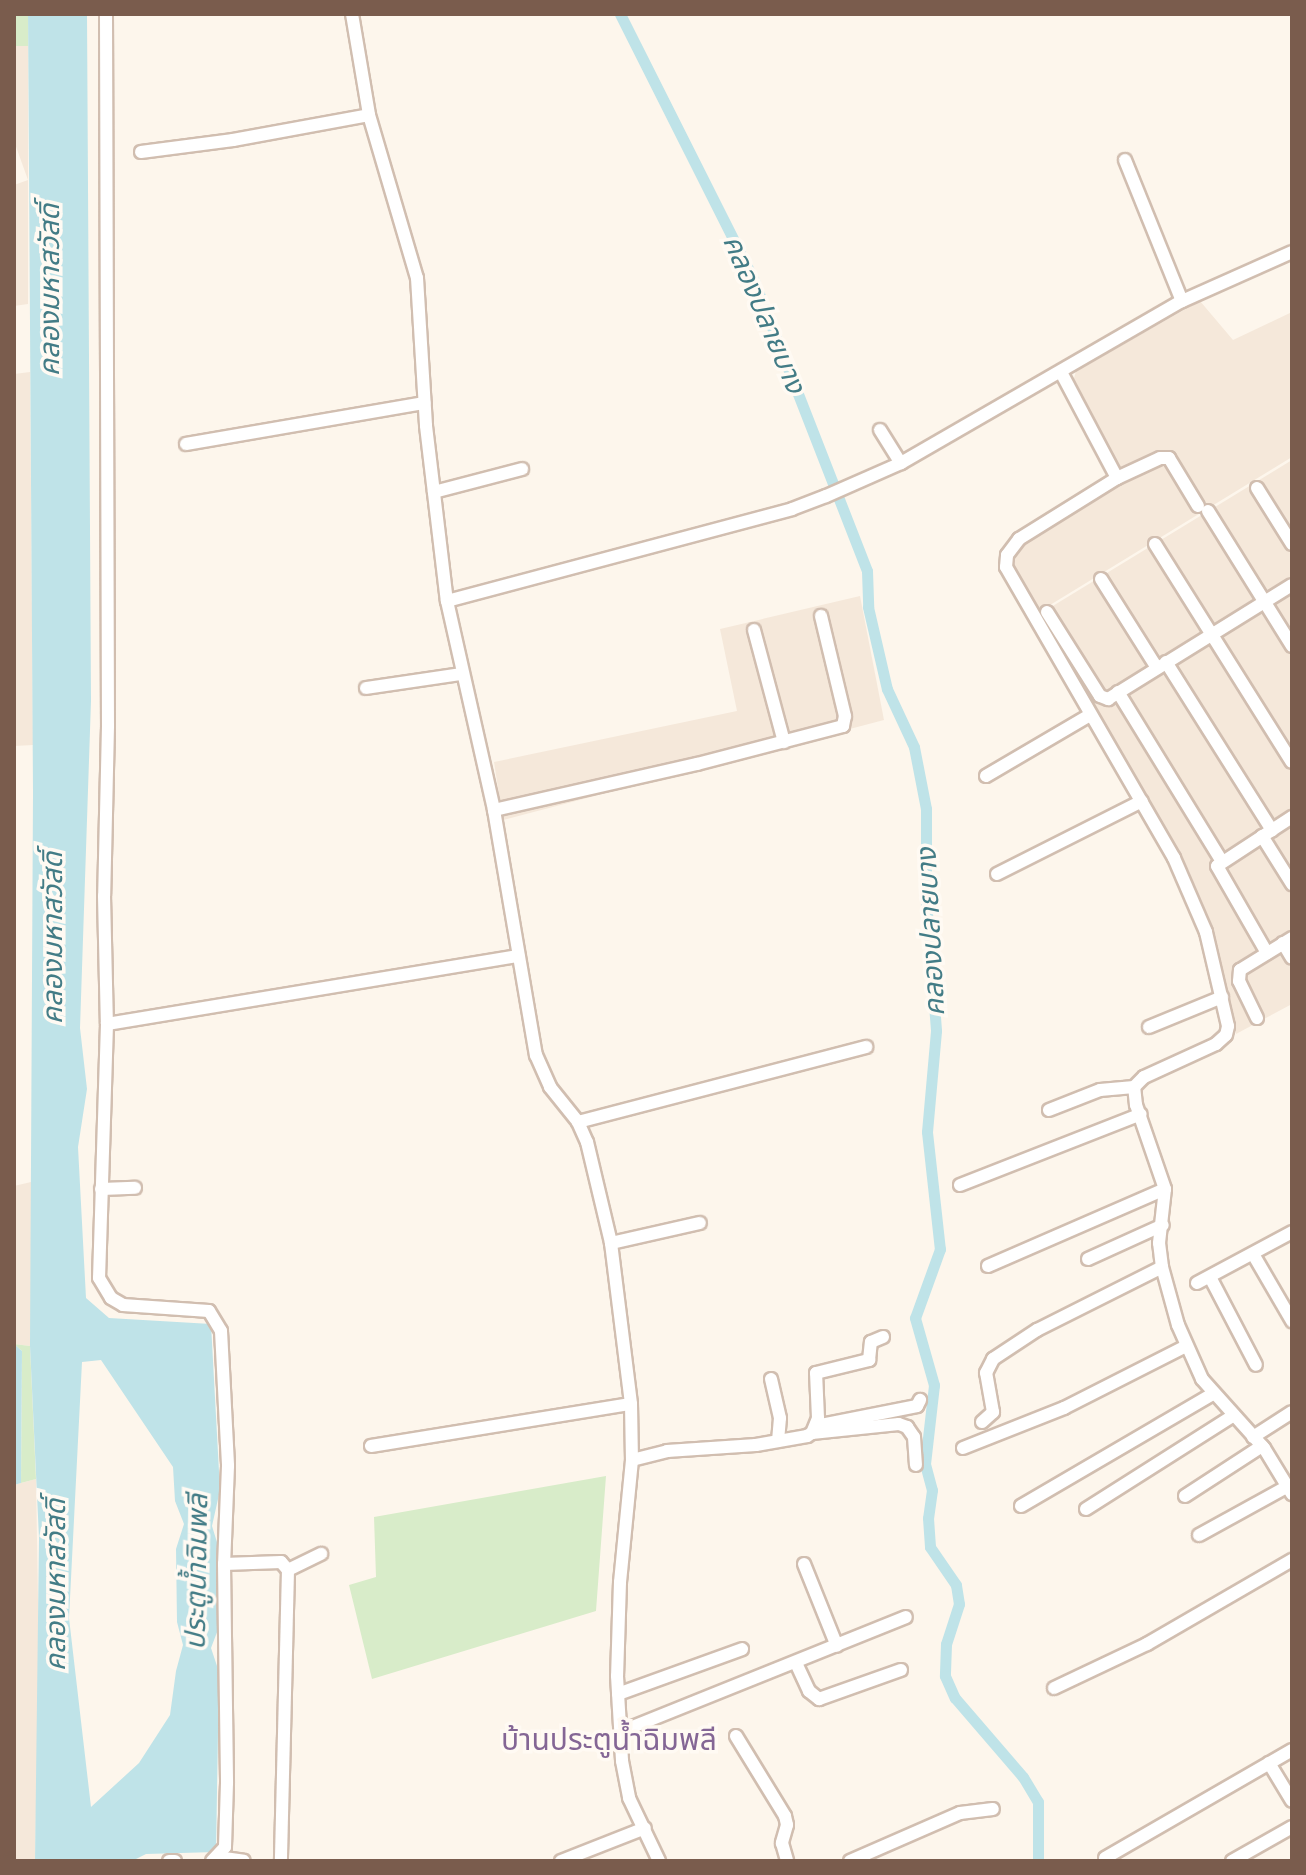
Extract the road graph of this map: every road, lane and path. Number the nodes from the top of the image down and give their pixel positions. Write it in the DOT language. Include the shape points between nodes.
graph roads {
  1 [pos="106,14"];
  2 [pos="352,14"];
  3 [pos="369,115"];
  4 [pos="141,152"];
  5 [pos="1125,160"];
  6 [pos="1292,252"];
  7 [pos="1182,301"];
  8 [pos="1062,374"];
  9 [pos="424,403"];
  10 [pos="880,430"];
  11 [pos="186,444"];
  12 [pos="901,463"];
  13 [pos="522,469"];
  14 [pos="1117,478"];
  15 [pos="1257,488"];
  16 [pos="434,492"];
  17 [pos="1155,544"];
  18 [pos="1292,544"];
  19 [pos="1101,579"];
  20 [pos="1292,585"];
  21 [pos="447,601"];
  22 [pos="1265,602"];
  23 [pos="1047,612"];
  24 [pos="821,616"];
  25 [pos="754,630"];
  26 [pos="1212,635"];
  27 [pos="1292,646"];
  28 [pos="1162,665"];
  29 [pos="461,674"];
  30 [pos="366,688"];
  31 [pos="1118,692"];
  32 [pos="1090,715"];
  33 [pos="784,742"];
  34 [pos="1292,762"];
  35 [pos="986,776"];
  36 [pos="1142,801"];
  37 [pos="494,810"];
  38 [pos="1292,817"];
  39 [pos="1267,833"];
  40 [pos="1221,860"];
  41 [pos="997,874"];
  42 [pos="1292,884"];
  43 [pos="1288,940"];
  44 [pos="1267,953"];
  45 [pos="518,956"];
  46 [pos="1292,958"];
  47 [pos="1222,997"];
  48 [pos="1257,1018"];
  49 [pos="107,1024"];
  50 [pos="1149,1027"];
  51 [pos="866,1047"];
  52 [pos="1134,1087"];
  53 [pos="1049,1110"];
  54 [pos="1141,1114"];
  55 [pos="578,1122"];
  56 [pos="960,1185"];
  57 [pos="135,1188"];
  58 [pos="101,1189"];
  59 [pos="1165,1189"];
  60 [pos="700,1223"];
  61 [pos="1163,1225"];
  62 [pos="1292,1232"];
  63 [pos="611,1243"];
  64 [pos="1253,1254"];
  65 [pos="1088,1259"];
  66 [pos="988,1266"];
  67 [pos="1162,1267"];
  68 [pos="1210,1277"];
  69 [pos="1197,1283"];
  70 [pos="1292,1321"];
  71 [pos="883,1337"];
  72 [pos="1186,1346"];
  73 [pos="1256,1365"];
  74 [pos="771,1379"];
  75 [pos="1213,1394"];
  76 [pos="920,1400"];
  77 [pos="631,1404"];
  78 [pos="1292,1412"];
  79 [pos="1234,1415"];
  80 [pos="982,1422"];
  81 [pos="814,1429"];
  82 [pos="778,1441"];
  83 [pos="1258,1441"];
  84 [pos="371,1446"];
  85 [pos="963,1448"];
  86 [pos="632,1460"];
  87 [pos="916,1465"];
  88 [pos="1291,1490"];
  89 [pos="1185,1496"];
  90 [pos="1021,1506"];
  91 [pos="1086,1509"];
  92 [pos="1199,1535"];
  93 [pos="321,1554"];
  94 [pos="1292,1560"];
  95 [pos="224,1564"];
  96 [pos="804,1564"];
  97 [pos="288,1570"];
  98 [pos="906,1617"];
  99 [pos="837,1646"];
  100 [pos="742,1649"];
  101 [pos="796,1663"];
  102 [pos="901,1670"];
  103 [pos="1054,1688"];
  104 [pos="618,1694"];
  105 [pos="620,1732"];
  106 [pos="736,1736"];
  107 [pos="1292,1750"];
  108 [pos="1269,1763"];
  109 [pos="1292,1801"];
  110 [pos="993,1809"];
  111 [pos="1292,1827"];
  112 [pos="645,1828"];
  113 [pos="1105,1858"];
  114 [pos="214,1859"];
  115 [pos="244,1861"];
  116 [pos="281,1861"];
  117 [pos="561,1861"];
  118 [pos="659,1861"];
  119 [pos="787,1861"];
  120 [pos="850,1861"];
  121 [pos="1232,1861"];
  1 -- 49 [label="street"];
  2 -- 3 [label="street"];
  3 -- 4 [label="street"];
  3 -- 9 [label="street" via="417,278"];
  5 -- 7 [label="street"];
  6 -- 7 [label="street"];
  7 -- 8 [label="street"];
  8 -- 12 [label="street"];
  8 -- 14 [label="street"];
  9 -- 11 [label="street"];
  9 -- 16 [label="street"];
  10 -- 12 [label="street"];
  12 -- 21 [label="street" via="792,509"];
  13 -- 16 [label="street"];
  14 -- 22 [label="street" via="1169,458"];
  14 -- 32 [label="street" via="1019,539 1005,562"];
  15 -- 18 [label="street"];
  16 -- 21 [label="street"];
  17 -- 26 [label="street"];
  19 -- 28 [label="street"];
  20 -- 22 [label="street"];
  21 -- 29 [label="street"];
  22 -- 26 [label="street"];
  22 -- 27 [label="street"];
  23 -- 31 [label="street" via="1100,696 1108,699"];
  24 -- 33 [label="street" via="845,722 837,729"];
  25 -- 33 [label="street"];
  26 -- 28 [label="street"];
  26 -- 34 [label="street"];
  28 -- 31 [label="street"];
  28 -- 39 [label="street"];
  29 -- 30 [label="street"];
  29 -- 37 [label="street"];
  31 -- 40 [label="street"];
  32 -- 35 [label="street"];
  32 -- 36 [label="street"];
  33 -- 37 [label="street"];
  36 -- 41 [label="street"];
  36 -- 47 [label="street" via="1192,897"];
  37 -- 45 [label="street"];
  38 -- 39 [label="street"];
  39 -- 40 [label="street"];
  39 -- 42 [label="street"];
  40 -- 44 [label="street" via="1219,874"];
  43 -- 44 [label="street"];
  43 -- 46 [label="street"];
  44 -- 48 [label="street" via="1238,975"];
  45 -- 49 [label="street"];
  45 -- 55 [label="street" via="542,1073"];
  47 -- 50 [label="street"];
  47 -- 52 [label="street" via="1226,1035"];
  49 -- 58 [label="street"];
  51 -- 55 [label="street"];
  52 -- 53 [label="street" via="1100,1090"];
  52 -- 54 [label="street"];
  54 -- 56 [label="street"];
  54 -- 59 [label="street"];
  55 -- 63 [label="street"];
  57 -- 58 [label="street"];
  58 -- 95 [label="street" via="99,1278 111,1298 138,1307 209,1311 221,1331 228,1466"];
  59 -- 61 [label="street"];
  59 -- 66 [label="street"];
  60 -- 63 [label="street"];
  61 -- 65 [label="street"];
  61 -- 67 [label="street"];
  62 -- 64 [label="street"];
  63 -- 77 [label="street"];
  64 -- 68 [label="street"];
  64 -- 70 [label="street"];
  67 -- 72 [label="street"];
  67 -- 80 [label="street" via="1037,1330 993,1359 986,1373 993,1412"];
  68 -- 69 [label="street"];
  68 -- 73 [label="street"];
  71 -- 81 [label="street" via="871,1342 869,1360 816,1373"];
  72 -- 75 [label="street"];
  72 -- 85 [label="street" via="1064,1408"];
  74 -- 82 [label="street" via="780,1418"];
  75 -- 79 [label="street"];
  75 -- 90 [label="street"];
  76 -- 81 [label="street" via="917,1406"];
  77 -- 84 [label="street"];
  77 -- 86 [label="street"];
  78 -- 83 [label="street"];
  79 -- 83 [label="street"];
  79 -- 91 [label="street"];
  81 -- 82 [label="street"];
  81 -- 87 [label="street" via="899,1424 914,1437"];
  82 -- 86 [label="street" via="667,1451"];
  83 -- 88 [label="street"];
  83 -- 89 [label="street"];
  86 -- 104 [label="street" via="620,1582"];
  88 -- 92 [label="street"];
  93 -- 97 [label="street"];
  94 -- 103 [label="street" via="1147,1644"];
  95 -- 97 [label="street" via="281,1562"];
  95 -- 114 [label="street" via="225,1847"];
  96 -- 99 [label="street"];
  97 -- 116 [label="street"];
  98 -- 99 [label="street"];
  99 -- 101 [label="street"];
  100 -- 104 [label="street"];
  101 -- 102 [label="street" via="809,1691 819,1699"];
  101 -- 105 [label="street"];
  104 -- 105 [label="street"];
  105 -- 112 [label="street" via="629,1798"];
  106 -- 119 [label="street" via="785,1816 782,1843"];
  107 -- 108 [label="street"];
  108 -- 109 [label="street"];
  108 -- 113 [label="street"];
  110 -- 120 [label="street" via="960,1813"];
  111 -- 121 [label="street"];
  112 -- 117 [label="street"];
  112 -- 118 [label="street"];
  114 -- 115 [label="street"];
}
